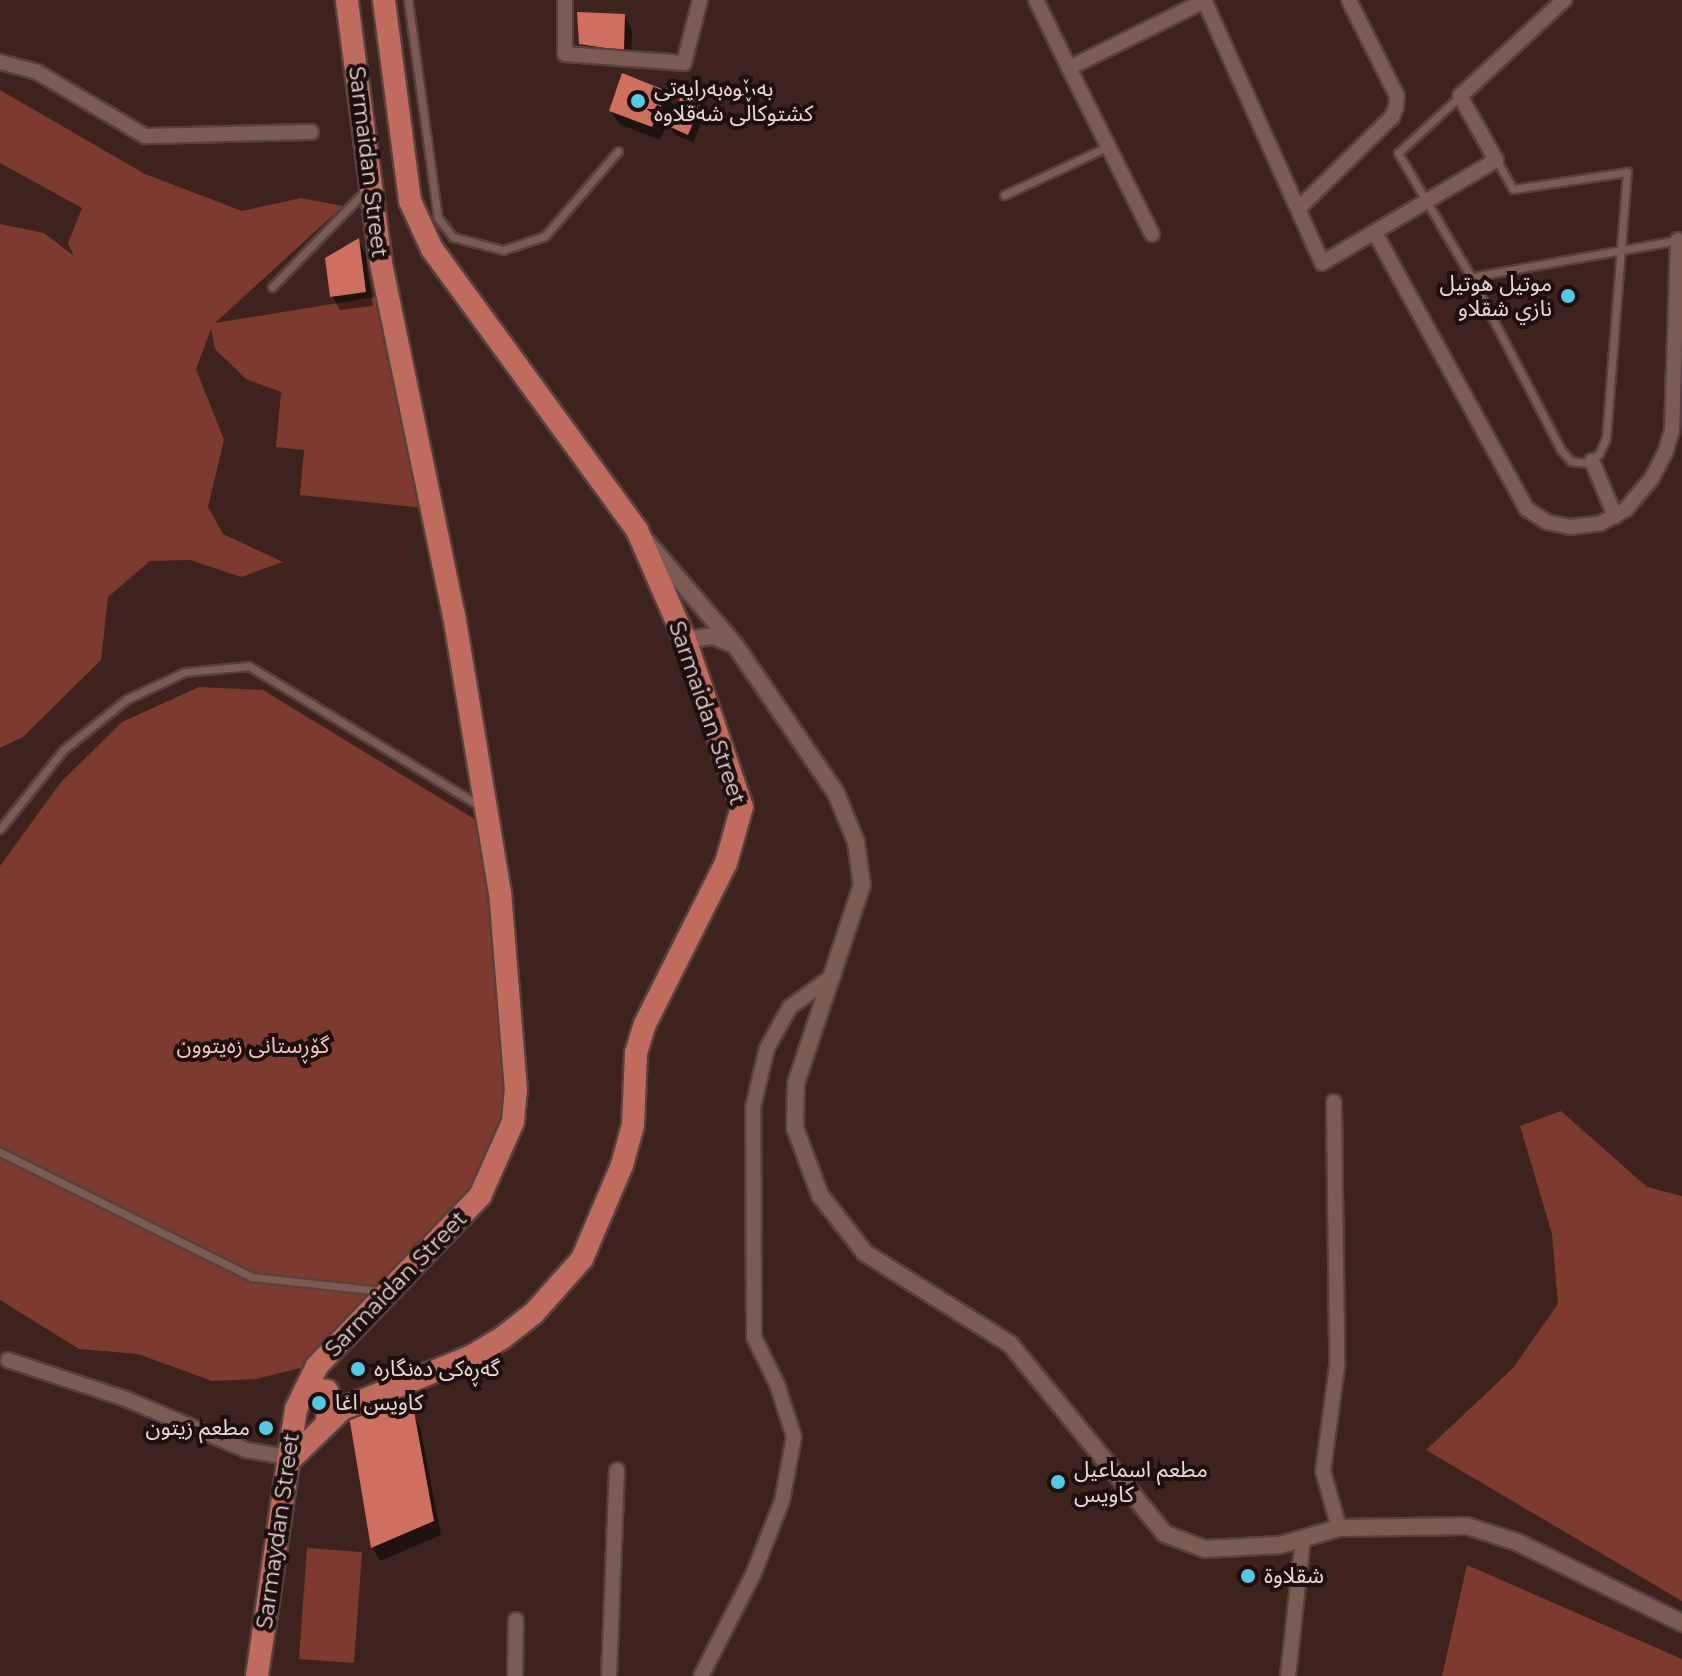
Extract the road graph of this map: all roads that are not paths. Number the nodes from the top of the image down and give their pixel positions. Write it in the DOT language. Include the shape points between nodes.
graph roads {
  1 [pos="347,0"];
  2 [pos="384,0"];
  3 [pos="408,0"];
  4 [pos="565,0"];
  5 [pos="700,0"];
  6 [pos="1036,0"];
  7 [pos="1204,0"];
  8 [pos="1349,0"];
  9 [pos="1564,0"];
  10 [pos="0,62"];
  11 [pos="1069,68"];
  12 [pos="1460,96"];
  13 [pos="311,132"];
  14 [pos="1111,146"];
  15 [pos="618,151"];
  16 [pos="1496,160"];
  17 [pos="371,185"];
  18 [pos="1004,195"];
  19 [pos="1426,200"];
  20 [pos="1299,208"];
  21 [pos="1375,233"];
  22 [pos="1152,234"];
  23 [pos="1678,240"];
  24 [pos="1620,252"];
  25 [pos="1471,277"];
  26 [pos="272,287"];
  27 [pos="1592,461"];
  28 [pos="1615,516"];
  29 [pos="637,530"];
  30 [pos="685,640"];
  31 [pos="735,645"];
  32 [pos="484,808"];
  33 [pos="0,829"];
  34 [pos="834,975"];
  35 [pos="1334,1102"];
  36 [pos="0,1152"];
  37 [pos="390,1291"];
  38 [pos="8,1360"];
  39 [pos="306,1389"];
  40 [pos="296,1409"];
  41 [pos="328,1418"];
  42 [pos="292,1458"];
  43 [pos="617,1470"];
  44 [pos="1339,1528"];
  45 [pos="1303,1539"];
  46 [pos="516,1620"];
  47 [pos="1682,1623"];
  48 [pos="257,1676"];
  49 [pos="515,1676"];
  50 [pos="609,1676"];
  51 [pos="701,1676"];
  52 [pos="1288,1676"];
  1 -- 17 [label="main road, Sarmaidan Street"];
  2 -- 29 [label="main road, Sarmaidan Street" via="410,201 432,249"];
  3 -- 15 [label="lane" via="438,218 453,237 503,250 545,236"];
  4 -- 5 [label="street" via="565,54 684,63"];
  6 -- 11 [label="street"];
  7 -- 11 [label="street"];
  7 -- 20 [label="street"];
  8 -- 20 [label="street" via="1397,96 1396,107 1392,117"];
  9 -- 12 [label="street"];
  10 -- 13 [label="street" via="37,72 145,136"];
  11 -- 14 [label="street"];
  12 -- 16 [label="street"];
  12 -- 19 [label="lane" via="1398,153"];
  14 -- 18 [label="lane"];
  14 -- 22 [label="street"];
  16 -- 19 [label="street"];
  16 -- 24 [label="lane" via="1513,189 1627,172"];
  17 -- 26 [label="lane"];
  17 -- 32 [label="main road, Sarmaidan Street" via="381,263 454,616"];
  19 -- 21 [label="street"];
  19 -- 25 [label="lane"];
  20 -- 21 [label="street" via="1322,263"];
  21 -- 28 [label="street" via="1527,509 1547,522 1570,527"];
  23 -- 24 [label="lane"];
  23 -- 28 [label="street" via="1672,430 1652,478"];
  24 -- 25 [label="lane"];
  24 -- 27 [label="lane" via="1606,438"];
  25 -- 27 [label="lane" via="1561,450 1571,461"];
  27 -- 28 [label="street"];
  29 -- 30 [label="main road, Sarmaidan Street"];
  29 -- 31 [label="street"];
  30 -- 31 [label="street" via="713,636"];
  30 -- 41 [label="main road, Sarmaidan Street" via="742,807 726,863 645,1024 636,1053 633,1125 603,1217 582,1259 533,1314 502,1338"];
  31 -- 34 [label="street" via="836,793 856,842 862,885"];
  32 -- 33 [label="lane" via="249,666 185,672 127,699 63,750"];
  32 -- 37 [label="main road, Sarmaidan Street" via="500,893 516,1090 513,1122 480,1196"];
  34 -- 45 [label="street" via="813,1022 796,1083 795,1128 820,1195 865,1253 1010,1344 1165,1534 1205,1549"];
  34 -- 51 [label="street" via="790,1007 767,1048 753,1107 754,1337 794,1437 782,1501 753,1575"];
  35 -- 44 [label="street" via="1337,1366 1323,1471"];
  36 -- 37 [label="lane" via="252,1277 333,1290"];
  37 -- 39 [label="main road, Sarmaidan Street" via="317,1366"];
  38 -- 42 [label="street" via="126,1399 246,1450"];
  39 -- 40 [label="main road, Sarmaydan Street"];
  39 -- 41 [label="main road" via="327,1391"];
  40 -- 41 [label="main road" via="305,1420"];
  40 -- 42 [label="main road, Sarmaydan Street"];
  41 -- 42 [label="main road, Sarmaidan Street"];
  42 -- 48 [label="main road, Sarmaydan Street"];
  43 -- 50 [label="street"];
  44 -- 45 [label="street"];
  44 -- 47 [label="street" via="1467,1526 1517,1542"];
  45 -- 52 [label="street"];
  46 -- 49 [label="street"];
}
